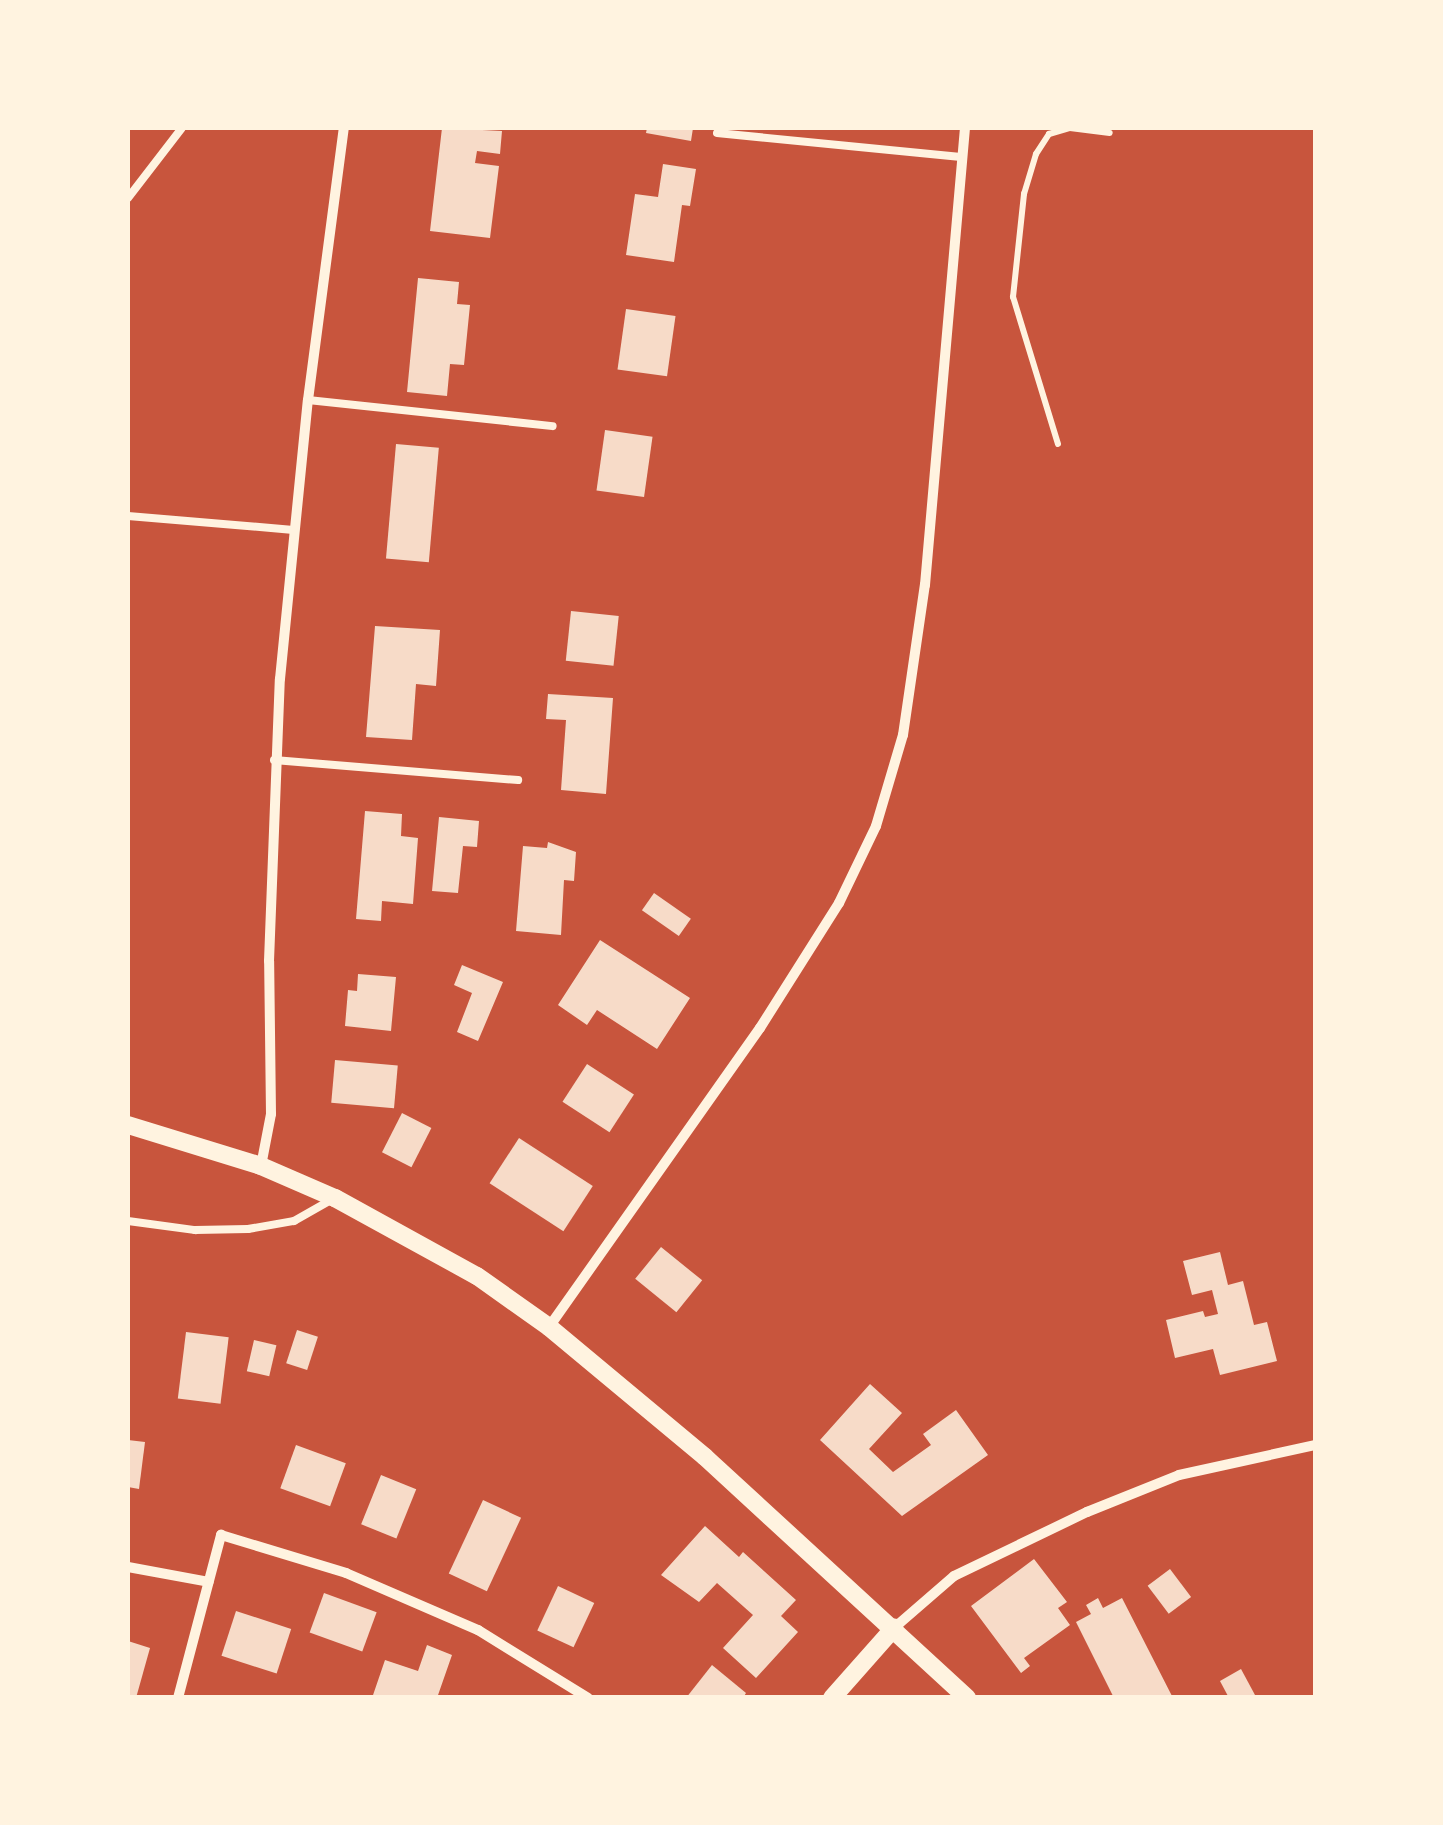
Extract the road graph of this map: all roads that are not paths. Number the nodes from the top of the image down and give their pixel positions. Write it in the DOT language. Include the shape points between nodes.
graph roads {
  1 [pos="182,128"];
  2 [pos="344,128"];
  3 [pos="965,128"];
  4 [pos="717,133"];
  5 [pos="961,157"];
  6 [pos="128,198"];
  7 [pos="308,400"];
  8 [pos="553,426"];
  9 [pos="128,516"];
  10 [pos="293,530"];
  11 [pos="274,760"];
  12 [pos="518,780"];
  13 [pos="128,1125"];
  14 [pos="261,1166"];
  15 [pos="334,1198"];
  16 [pos="128,1221"];
  17 [pos="549,1327"];
  18 [pos="1316,1446"];
  19 [pos="128,1567"];
  20 [pos="209,1582"];
  21 [pos="894,1628"];
  22 [pos="178,1698"];
  23 [pos="588,1698"];
  24 [pos="832,1698"];
  25 [pos="966,1698"];
  1 -- 6 [label="lane"];
  2 -- 7 [label="street"];
  3 -- 5 [label="street"];
  4 -- 5 [label="lane"];
  5 -- 17 [label="street" via="925,585 903,735 876,826 839,903 760,1028"];
  7 -- 8 [label="lane"];
  7 -- 10 [label="street"];
  9 -- 10 [label="lane"];
  10 -- 11 [label="street"];
  11 -- 12 [label="lane"];
  11 -- 14 [label="street" via="271,1114"];
  13 -- 14 [label="street"];
  14 -- 15 [label="street"];
  15 -- 16 [label="lane" via="294,1221 248,1229"];
  15 -- 17 [label="street" via="406,1233"];
  17 -- 21 [label="street"];
  18 -- 21 [label="street" via="1179,1475 1087,1512 954,1576"];
  19 -- 20 [label="street"];
  20 -- 22 [label="street"];
  20 -- 23 [label="street" via="221,1535 328,1568 478,1630"];
  21 -- 24 [label="street"];
  21 -- 25 [label="street"];
}
